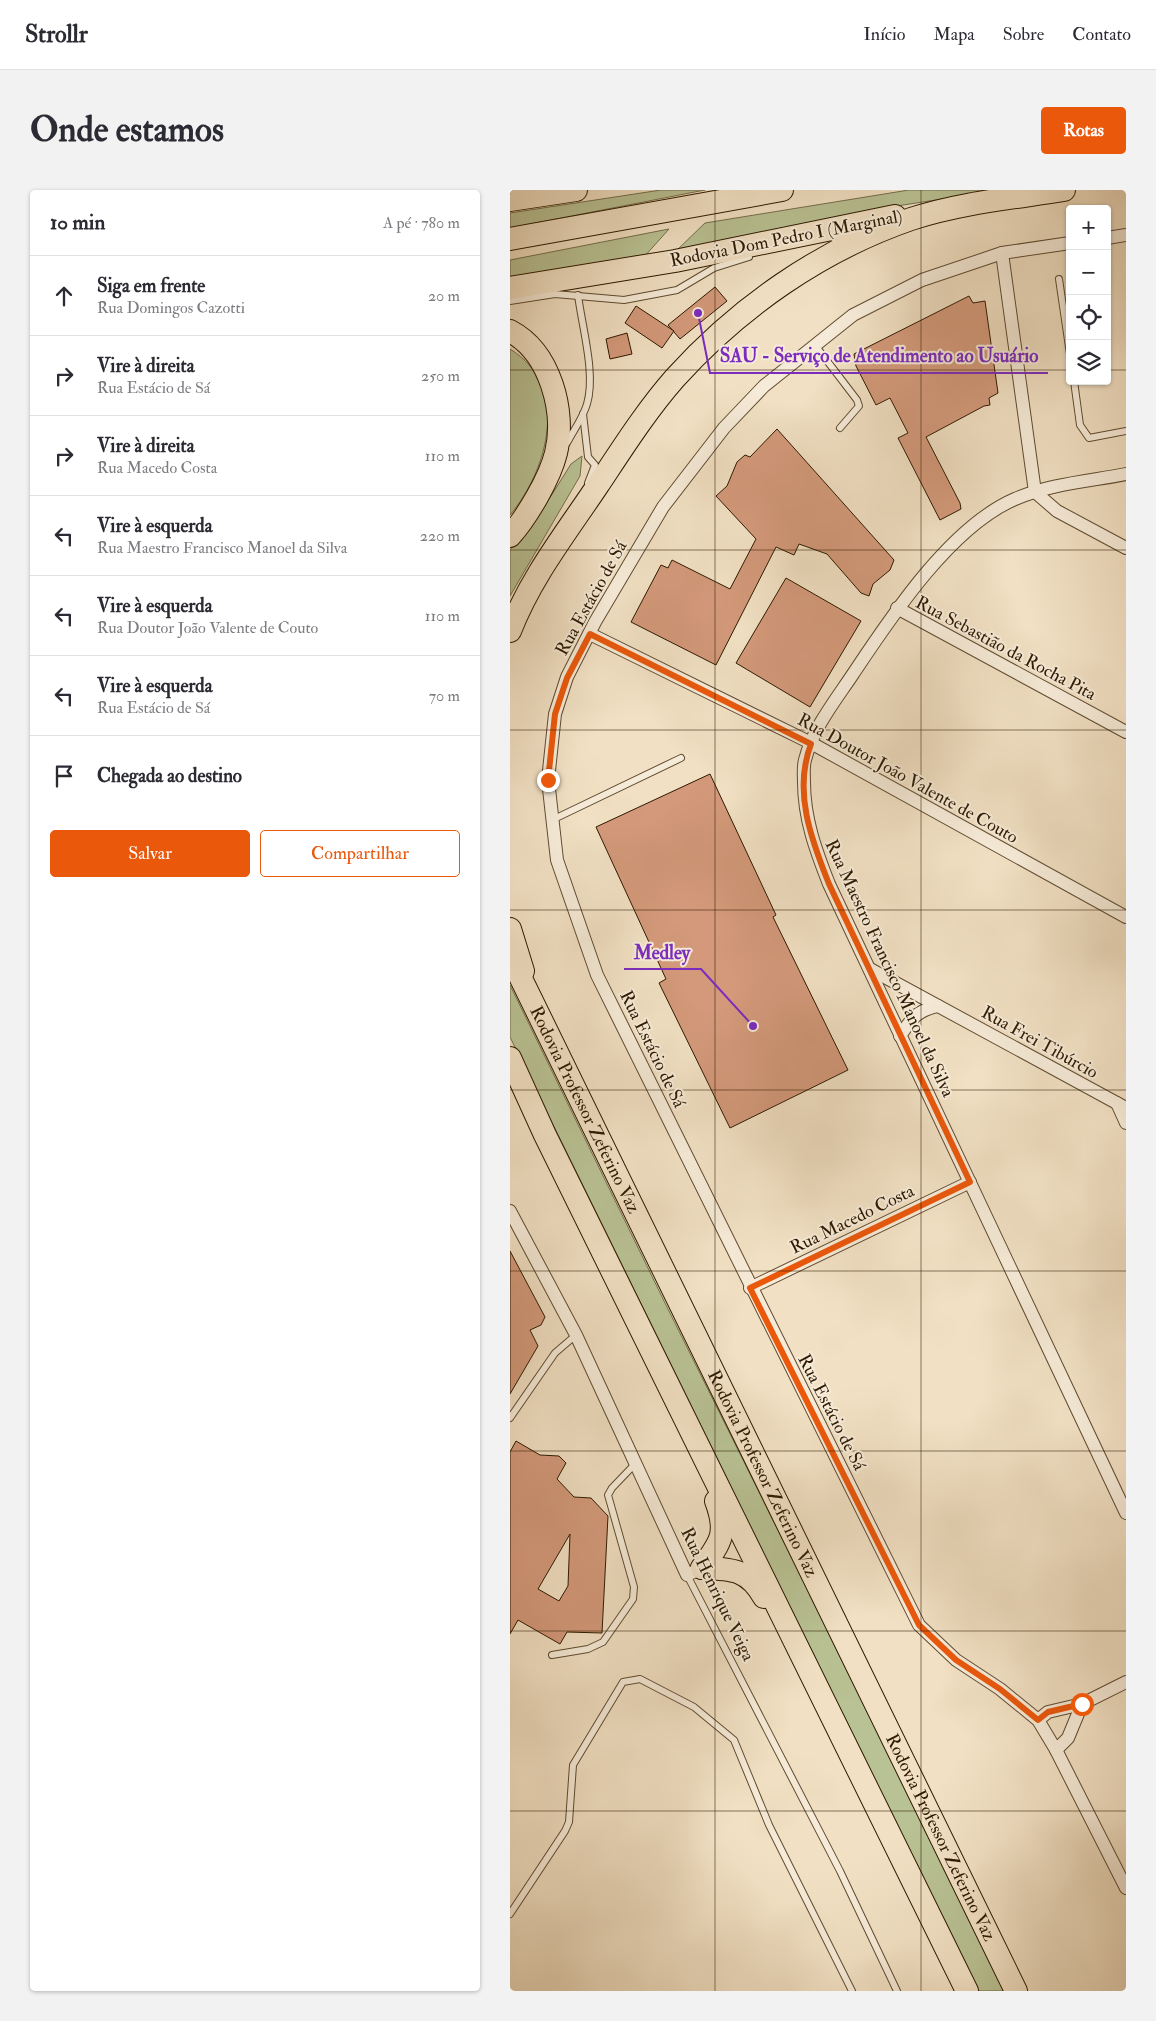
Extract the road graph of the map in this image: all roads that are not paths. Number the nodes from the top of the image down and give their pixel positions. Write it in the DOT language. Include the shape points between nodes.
graph roads {
  1 [pos="576,190"];
  2 [pos="782,190"];
  3 [pos="1063,190"];
  4 [pos="510,200"];
  5 [pos="868,220"];
  6 [pos="1126,235"];
  7 [pos="1111,237"];
  8 [pos="510,239"];
  9 [pos="811,242"];
  10 [pos="1066,244"];
  11 [pos="1002,253"];
  12 [pos="758,255"];
  13 [pos="1059,279"];
  14 [pos="510,288"];
  15 [pos="578,295"];
  16 [pos="510,301"];
  17 [pos="510,331"];
  18 [pos="1068,340"];
  19 [pos="814,344"];
  20 [pos="1075,385"];
  21 [pos="583,412"];
  22 [pos="840,428"];
  23 [pos="1126,431"];
  24 [pos="1126,474"];
  25 [pos="543,488"];
  26 [pos="1035,492"];
  27 [pos="577,516"];
  28 [pos="510,536"];
  29 [pos="1126,548"];
  30 [pos="897,608"];
  31 [pos="510,631"];
  32 [pos="590,634"];
  33 [pos="1126,732"];
  34 [pos="811,744"];
  35 [pos="681,758"];
  36 [pos="551,820"];
  37 [pos="1126,918"];
  38 [pos="510,929"];
  39 [pos="510,956"];
  40 [pos="870,969"];
  41 [pos="938,1006"];
  42 [pos="537,1014"];
  43 [pos="900,1036"];
  44 [pos="510,1058"];
  45 [pos="510,1070"];
  46 [pos="1121,1106"];
  47 [pos="1126,1124"];
  48 [pos="545,1135"];
  49 [pos="970,1182"];
  50 [pos="510,1211"];
  51 [pos="750,1288"];
  52 [pos="576,1335"];
  53 [pos="510,1418"];
  54 [pos="685,1419"];
  55 [pos="636,1463"];
  56 [pos="1126,1514"];
  57 [pos="695,1571"];
  58 [pos="552,1656"];
  59 [pos="1126,1682"];
  60 [pos="815,1684"];
  61 [pos="1082,1704"];
  62 [pos="1038,1720"];
  63 [pos="1056,1750"];
  64 [pos="1126,1888"];
  65 [pos="510,1914"];
  66 [pos="852,1991"];
  67 [pos="897,1991"];
  68 [pos="967,1991"];
  69 [pos="1016,1991"];
  1 -- 4 [label="highway"];
  2 -- 8 [label="highway"];
  3 -- 5 [label="highway, Rodovia Dom Pedro I (Marginal)"];
  3 -- 27 [label="highway" via="956,208 912,219 817,260 730,325 675,378 638,425"];
  5 -- 9 [label="lane"];
  5 -- 14 [label="highway, Rodovia Dom Pedro I (Marginal)" via="675,261"];
  6 -- 7 [label="street"];
  10 -- 11 [label="street, Rua Estácio de Sá"];
  11 -- 19 [label="street, Rua Estácio de Sá" via="922,280 853,315"];
  11 -- 26 [label="street"];
  12 -- 15 [label="lane" via="714,268 677,290 624,300"];
  13 -- 18 [label="lane"];
  15 -- 16 [label="lane" via="556,294"];
  15 -- 21 [label="lane" via="589,373"];
  17 -- 25 [label="highway" via="533,351 548,372 554,390 558,412 556,452"];
  19 -- 22 [label="lane" via="859,406"];
  19 -- 32 [label="street, Rua Estácio de Sá" via="764,386 718,436 663,507"];
  20 -- 23 [label="lane" via="1080,425 1089,438"];
  21 -- 25 [label="lane"];
  21 -- 27 [label="lane" via="588,457 594,465"];
  24 -- 26 [label="street, Rua Maestro Francisco Manoel da Silva"];
  25 -- 28 [label="highway"];
  26 -- 29 [label="street" via="1057,511"];
  26 -- 30 [label="street, Rua Maestro Francisco Manoel da Silva" via="986,515 958,539"];
  27 -- 31 [label="highway" via="540,571"];
  30 -- 33 [label="street, Rua Sebastião da Rocha Pita"];
  30 -- 34 [label="street, Rua Maestro Francisco Manoel da Silva" via="816,729"];
  32 -- 34 [label="street, Rua Doutor João Valente de Couto"];
  32 -- 36 [label="street, Rua Estácio de Sá" via="567,678 555,714 548,780"];
  34 -- 37 [label="street, Rua Doutor João Valente de Couto"];
  34 -- 40 [label="street, Rua Maestro Francisco Manoel da Silva" via="804,761 804,802 812,841"];
  35 -- 36 [label="lane"];
  36 -- 51 [label="street, Rua Estácio de Sá" via="557,860 597,975"];
  38 -- 42 [label="highway"];
  39 -- 42 [label="highway, Rodovia Professor Zeferino Vaz"];
  40 -- 41 [label="street, Rua Frei Tibúrcio"];
  40 -- 43 [label="street, Rua Maestro Francisco Manoel da Silva"];
  41 -- 43 [label="street" via="922,1010"];
  41 -- 46 [label="street, Rua Frei Tibúrcio"];
  42 -- 69 [label="highway, Rodovia Professor Zeferino Vaz"];
  43 -- 49 [label="street, Rua Maestro Francisco Manoel da Silva"];
  44 -- 48 [label="highway"];
  45 -- 48 [label="highway"];
  46 -- 47 [label="street"];
  48 -- 54 [label="highway"];
  49 -- 51 [label="street, Rua Macedo Costa"];
  49 -- 56 [label="street, Rua Maestro Francisco Manoel da Silva"];
  50 -- 52 [label="street, Rua Henrique Veiga"];
  51 -- 62 [label="street, Rua Estácio de Sá" via="919,1625 956,1660 1000,1689"];
  52 -- 53 [label="lane" via="555,1353"];
  52 -- 55 [label="street, Rua Henrique Veiga"];
  54 -- 57 [label="highway" via="722,1518 722,1538"];
  54 -- 60 [label="highway"];
  55 -- 57 [label="street, Rua Henrique Veiga"];
  55 -- 58 [label="lane" via="608,1495 634,1587 633,1599 603,1642 588,1649"];
  57 -- 60 [label="highway" via="727,1569 750,1577 759,1587"];
  57 -- 67 [label="lane, Rua Henrique Veiga"];
  59 -- 61 [label="street"];
  60 -- 68 [label="highway"];
  61 -- 62 [label="street" via="1048,1712"];
  61 -- 63 [label="street" via="1068,1738"];
  62 -- 63 [label="street, Rua Estácio de Sá"];
  63 -- 64 [label="street, Rua Estácio de Sá"];
  65 -- 66 [label="lane" via="569,1822 573,1766 623,1682 640,1679 694,1707 734,1740 769,1824"];
}
